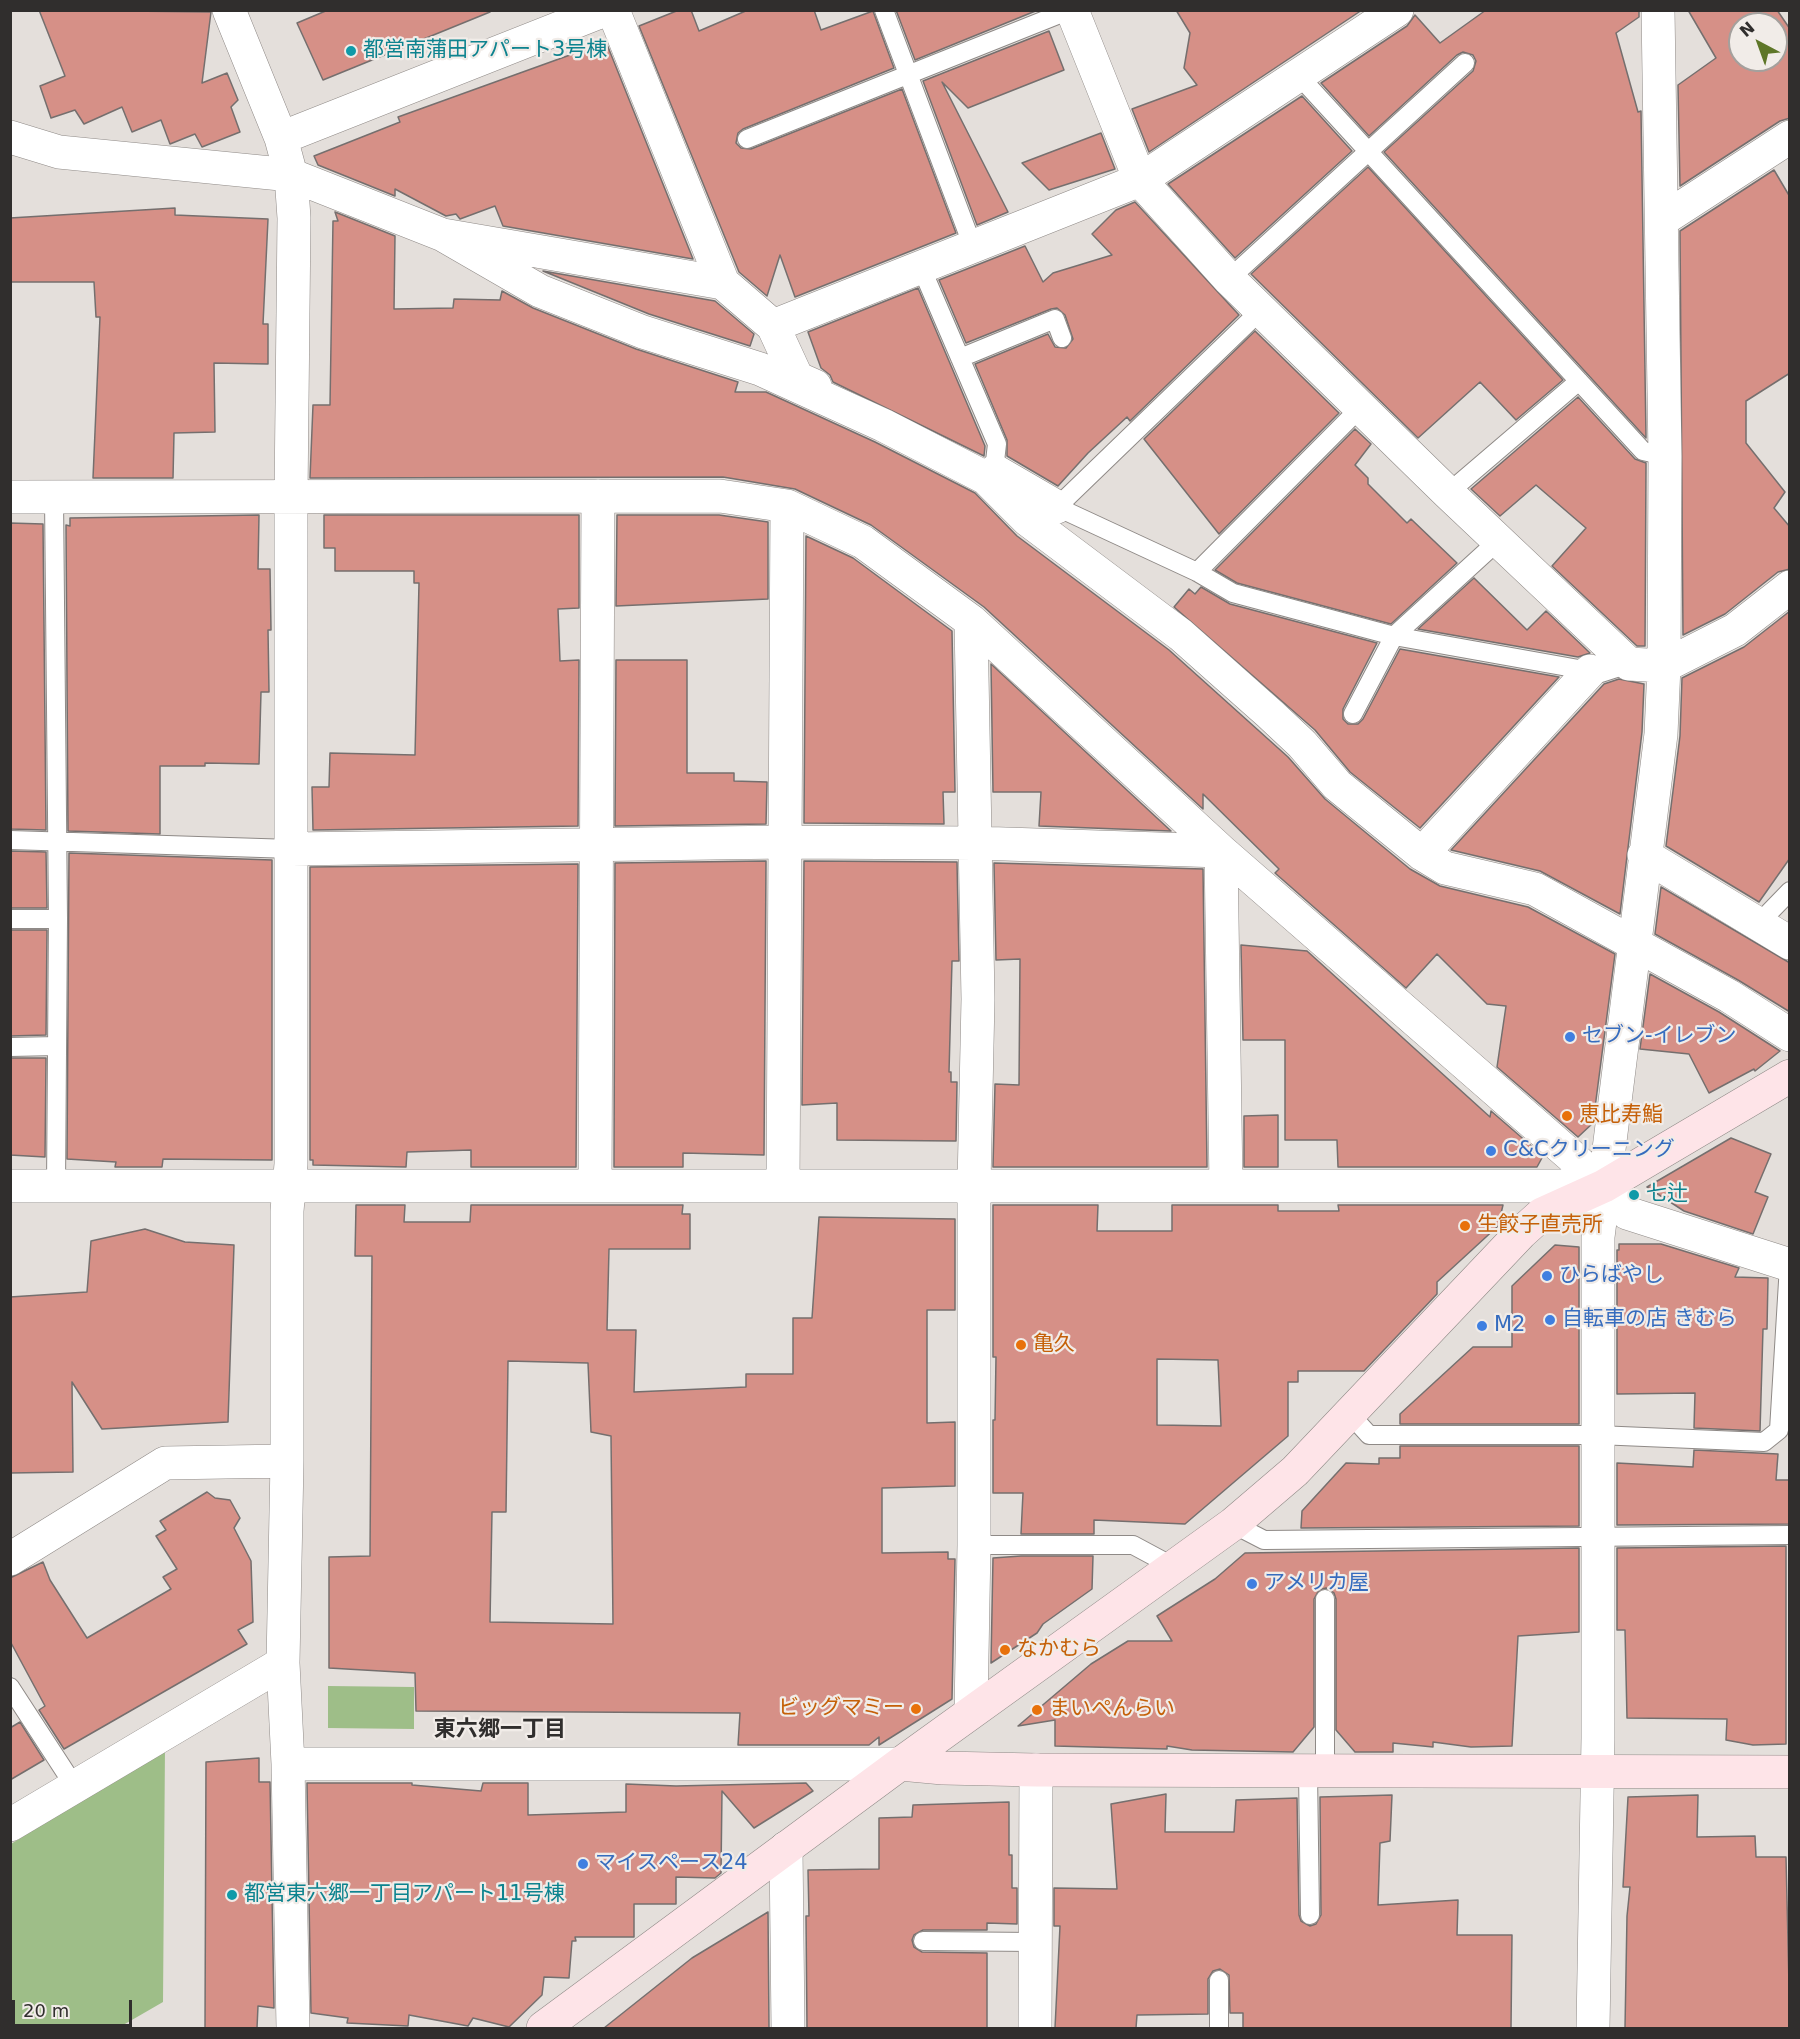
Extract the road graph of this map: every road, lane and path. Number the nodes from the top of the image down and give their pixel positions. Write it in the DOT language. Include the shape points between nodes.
graph roads {
  1 [pos="230,10"];
  2 [pos="605,10"];
  3 [pos="613,10"];
  4 [pos="884,10"];
  5 [pos="1071,10"];
  6 [pos="1397,10"];
  7 [pos="1658,10"];
  8 [pos="1465,63"];
  9 [pos="909,75"];
  10 [pos="1300,77"];
  11 [pos="10,136"];
  12 [pos="1790,136"];
  13 [pos="281,138"];
  14 [pos="747,139"];
  15 [pos="1368,150"];
  16 [pos="291,175"];
  17 [pos="1140,180"];
  18 [pos="1662,220"];
  19 [pos="443,235"];
  20 [pos="973,247"];
  21 [pos="921,267"];
  22 [pos="1229,279"];
  23 [pos="723,284"];
  24 [pos="1261,310"];
  25 [pos="773,326"];
  26 [pos="1062,338"];
  27 [pos="960,358"];
  28 [pos="1579,381"];
  29 [pos="1361,407"];
  30 [pos="1665,456"];
  31 [pos="994,470"];
  32 [pos="1448,493"];
  33 [pos="598,496"];
  34 [pos="10,497"];
  35 [pos="54,497"];
  36 [pos="291,497"];
  37 [pos="788,506"];
  38 [pos="1056,507"];
  39 [pos="1497,541"];
  40 [pos="1197,572"];
  41 [pos="1790,587"];
  42 [pos="971,621"];
  43 [pos="1394,636"];
  44 [pos="1629,664"];
  45 [pos="1664,666"];
  46 [pos="1590,671"];
  47 [pos="1353,714"];
  48 [pos="10,840"];
  49 [pos="57,840"];
  50 [pos="785,842"];
  51 [pos="975,843"];
  52 [pos="595,845"];
  53 [pos="292,849"];
  54 [pos="1221,851"];
  55 [pos="1422,854"];
  56 [pos="1644,855"];
  57 [pos="1790,891"];
  58 [pos="58,918"];
  59 [pos="10,919"];
  60 [pos="1758,924"];
  61 [pos="1790,943"];
  62 [pos="1634,944"];
  63 [pos="1790,1035"];
  64 [pos="57,1046"];
  65 [pos="10,1047"];
  66 [pos="1790,1076"];
  67 [pos="289,1185"];
  68 [pos="974,1185"];
  69 [pos="10,1186"];
  70 [pos="56,1186"];
  71 [pos="595,1186"];
  72 [pos="783,1186"];
  73 [pos="1226,1186"];
  74 [pos="1604,1186"];
  75 [pos="1789,1265"];
  76 [pos="1349,1413"];
  77 [pos="1597,1435"];
  78 [pos="287,1461"];
  79 [pos="1233,1524"];
  80 [pos="1790,1535"];
  81 [pos="1597,1539"];
  82 [pos="974,1545"];
  83 [pos="10,1559"];
  84 [pos="1174,1567"];
  85 [pos="1325,1599"];
  86 [pos="283,1663"];
  87 [pos="10,1687"];
  88 [pos="971,1712"];
  89 [pos="288,1764"];
  90 [pos="900,1764"];
  91 [pos="1036,1770"];
  92 [pos="1316,1772"];
  93 [pos="1598,1772"];
  94 [pos="1790,1772"];
  95 [pos="75,1787"];
  96 [pos="10,1825"];
  97 [pos="786,1848"];
  98 [pos="1310,1916"];
  99 [pos="922,1941"];
  100 [pos="1035,1942"];
  101 [pos="1219,1980"];
  102 [pos="292,2028"];
  103 [pos="543,2028"];
  104 [pos="788,2028"];
  105 [pos="1035,2028"];
  106 [pos="1219,2028"];
  107 [pos="1593,2028"];
  1 -- 13 [label="street"];
  2 -- 13 [label="street"];
  3 -- 23 [label="street"];
  4 -- 9 [label="lane"];
  5 -- 9 [label="lane"];
  5 -- 17 [label="street"];
  6 -- 10 [label="street"];
  7 -- 18 [label="street"];
  8 -- 15 [label="lane"];
  9 -- 14 [label="lane"];
  9 -- 20 [label="lane"];
  10 -- 15 [label="lane"];
  10 -- 17 [label="street"];
  11 -- 16 [label="street" via="59,152"];
  12 -- 18 [label="street"];
  13 -- 16 [label="street"];
  15 -- 22 [label="lane"];
  15 -- 28 [label="lane"];
  16 -- 19 [label="street"];
  16 -- 36 [label="street"];
  17 -- 20 [label="street"];
  17 -- 22 [label="street"];
  18 -- 30 [label="street"];
  19 -- 23 [label="street"];
  19 -- 55 [label="street" via="540,291 644,332 760,369 987,478 1028,520 1198,650 1294,736 1336,785"];
  20 -- 21 [label="street"];
  21 -- 25 [label="street"];
  21 -- 27 [label="lane"];
  22 -- 24 [label="street"];
  23 -- 25 [label="street"];
  24 -- 29 [label="street"];
  24 -- 38 [label="lane"];
  25 -- 31 [label="street" via="797,378"];
  26 -- 27 [label="lane" via="1054,319"];
  27 -- 31 [label="lane" via="997,444"];
  28 -- 30 [label="lane" via="1643,451"];
  28 -- 32 [label="lane"];
  29 -- 32 [label="street"];
  29 -- 40 [label="lane"];
  30 -- 45 [label="street"];
  31 -- 38 [label="street"];
  32 -- 39 [label="street"];
  33 -- 36 [label="street"];
  33 -- 37 [label="street" via="720,496"];
  33 -- 52 [label="street"];
  34 -- 35 [label="street"];
  35 -- 36 [label="street"];
  35 -- 49 [label="lane"];
  36 -- 53 [label="street"];
  37 -- 42 [label="street" via="863,542"];
  37 -- 50 [label="street"];
  38 -- 40 [label="lane"];
  39 -- 43 [label="lane"];
  39 -- 44 [label="street"];
  40 -- 43 [label="lane" via="1233,593"];
  41 -- 45 [label="street" via="1735,630"];
  42 -- 51 [label="street"];
  42 -- 54 [label="street"];
  43 -- 46 [label="lane"];
  43 -- 47 [label="lane"];
  44 -- 45 [label="street"];
  44 -- 46 [label="lane" via="1601,673"];
  45 -- 56 [label="street" via="1661,734"];
  46 -- 55 [label="street"];
  48 -- 49 [label="lane"];
  49 -- 53 [label="lane"];
  49 -- 58 [label="lane"];
  50 -- 51 [label="street"];
  50 -- 52 [label="street"];
  50 -- 72 [label="street"];
  51 -- 54 [label="street"];
  51 -- 68 [label="street" via="978,999"];
  52 -- 53 [label="street"];
  52 -- 71 [label="street"];
  53 -- 67 [label="street"];
  54 -- 73 [label="street"];
  54 -- 74 [label="street"];
  55 -- 62 [label="street" via="1445,868 1534,889"];
  56 -- 60 [label="street"];
  56 -- 62 [label="street"];
  57 -- 60 [label="lane"];
  58 -- 59 [label="lane"];
  58 -- 64 [label="lane"];
  60 -- 61 [label="street"];
  62 -- 63 [label="street"];
  62 -- 74 [label="street"];
  64 -- 65 [label="lane"];
  64 -- 70 [label="lane"];
  66 -- 74 [label="street"];
  67 -- 70 [label="street"];
  67 -- 71 [label="street"];
  67 -- 78 [label="street"];
  68 -- 72 [label="street"];
  68 -- 73 [label="street"];
  68 -- 82 [label="street"];
  69 -- 70 [label="street"];
  71 -- 72 [label="street"];
  73 -- 74 [label="street"];
  74 -- 75 [label="street" via="1626,1212"];
  74 -- 76 [label="street" via="1542,1215 1521,1233"];
  74 -- 77 [label="street" via="1598,1237"];
  75 -- 77 [label="lane" via="1779,1430 1764,1442"];
  76 -- 77 [label="lane" via="1369,1435"];
  76 -- 79 [label="street" via="1295,1471"];
  77 -- 81 [label="street"];
  78 -- 83 [label="street" via="165,1463"];
  78 -- 86 [label="street"];
  79 -- 81 [label="lane" via="1264,1540"];
  79 -- 84 [label="street"];
  80 -- 81 [label="lane"];
  81 -- 93 [label="street"];
  82 -- 84 [label="lane" via="1132,1545"];
  82 -- 88 [label="street"];
  84 -- 88 [label="street"];
  85 -- 92 [label="lane"];
  86 -- 89 [label="street"];
  86 -- 95 [label="street"];
  87 -- 95 [label="lane"];
  88 -- 90 [label="street"];
  89 -- 90 [label="street"];
  89 -- 102 [label="street"];
  90 -- 91 [label="street"];
  90 -- 97 [label="street"];
  91 -- 92 [label="street"];
  91 -- 100 [label="street"];
  92 -- 93 [label="street"];
  92 -- 98 [label="lane"];
  93 -- 94 [label="street"];
  93 -- 107 [label="street"];
  95 -- 96 [label="street"];
  97 -- 103 [label="street"];
  97 -- 104 [label="street"];
  99 -- 100 [label="lane"];
  100 -- 105 [label="street"];
  101 -- 106 [label="lane"];
}
